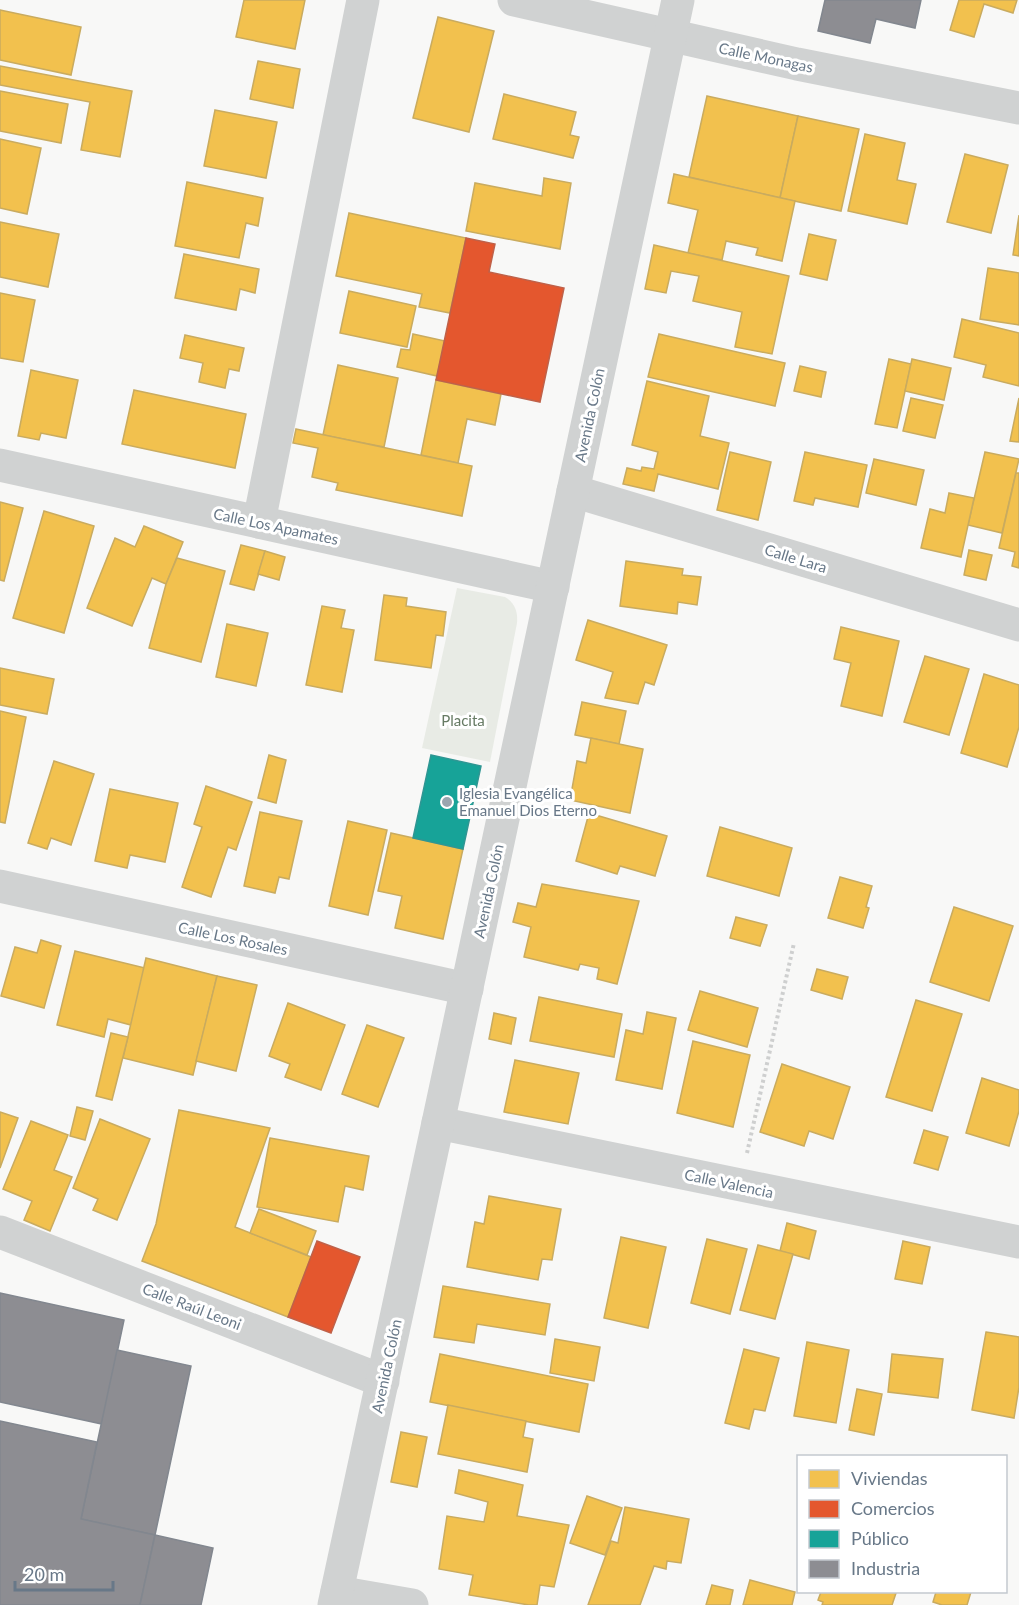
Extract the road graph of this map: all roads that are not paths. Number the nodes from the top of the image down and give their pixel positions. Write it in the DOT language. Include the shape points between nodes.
graph roads {
  1 [pos="363,0"];
  2 [pos="514,0"];
  3 [pos="678,0"];
  4 [pos="670,36"];
  5 [pos="1019,108"];
  6 [pos="0,465"];
  7 [pos="573,491"];
  8 [pos="259,522"];
  9 [pos="553,587"];
  10 [pos="1019,625"];
  11 [pos="0,886"];
  12 [pos="467,989"];
  13 [pos="438,1124"];
  14 [pos="0,1232"];
  15 [pos="1019,1242"];
  16 [pos="383,1381"];
  17 [pos="335,1599"];
  18 [pos="412,1605"];
  1 -- 8 [label="street"];
  2 -- 4 [label="street, Calle Monagas"];
  3 -- 4 [label="street, Avenida Colón"];
  4 -- 5 [label="street, Calle Monagas"];
  4 -- 7 [label="street, Avenida Colón"];
  6 -- 8 [label="street, Calle Los Apamates"];
  7 -- 9 [label="street, Avenida Colón"];
  7 -- 10 [label="street, Calle Lara"];
  8 -- 9 [label="street, Calle Los Apamates"];
  9 -- 12 [label="street, Avenida Colón"];
  11 -- 12 [label="street, Calle Los Rosales"];
  12 -- 13 [label="street, Avenida Colón"];
  13 -- 15 [label="street, Calle Valencia"];
  13 -- 16 [label="street, Avenida Colón"];
  14 -- 16 [label="street, Calle Raúl Leoni"];
  16 -- 17 [label="street, Avenida Colón"];
  17 -- 18 [label="street"];
}
